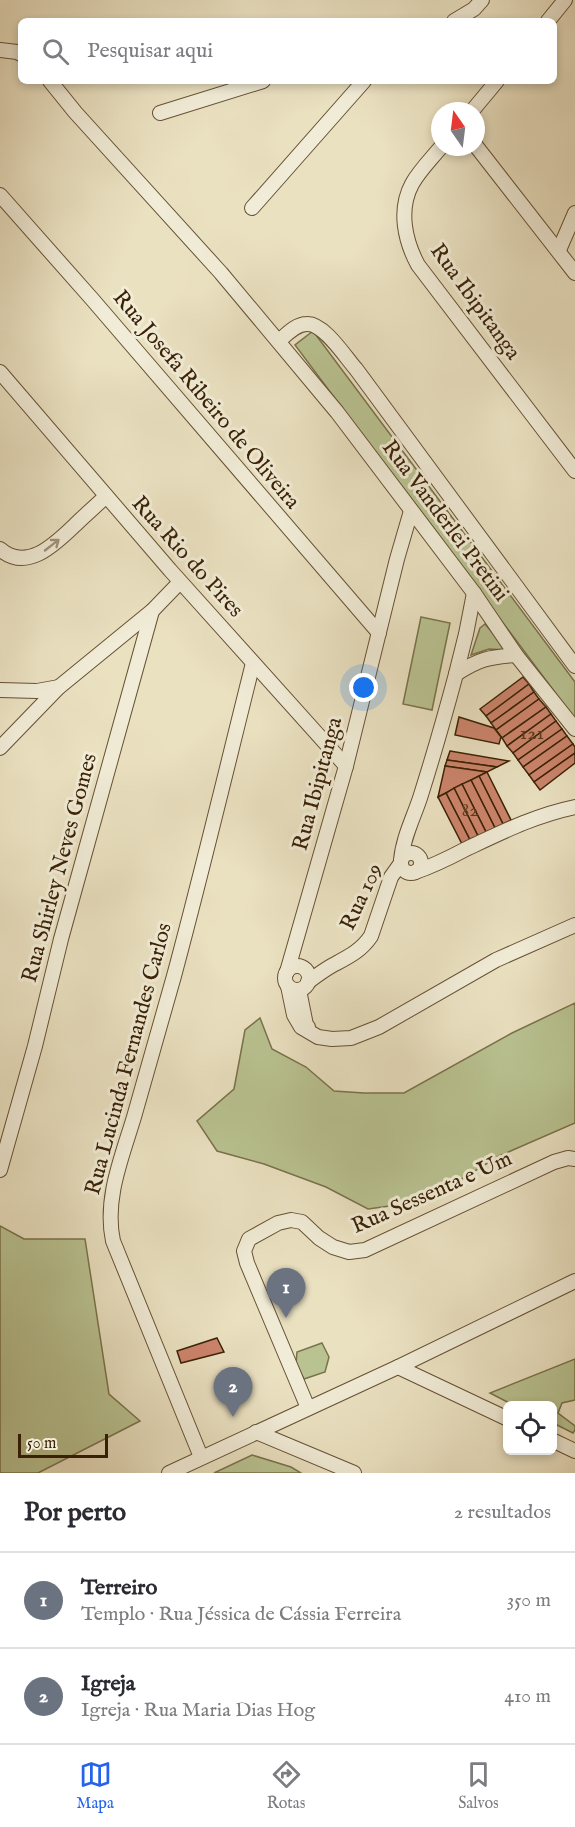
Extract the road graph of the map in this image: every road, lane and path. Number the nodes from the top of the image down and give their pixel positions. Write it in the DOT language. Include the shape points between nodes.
graph roads {
  1 [pos="482,0"];
  2 [pos="566,0"];
  3 [pos="459,18"];
  4 [pos="551,18"];
  5 [pos="0,50"];
  6 [pos="18,53"];
  7 [pos="52,84"];
  8 [pos="253,84"];
  9 [pos="361,84"];
  10 [pos="494,84"];
  11 [pos="480,102"];
  12 [pos="160,112"];
  13 [pos="434,156"];
  14 [pos="484,156"];
  15 [pos="0,195"];
  16 [pos="252,208"];
  17 [pos="575,213"];
  18 [pos="559,250"];
  19 [pos="575,273"];
  20 [pos="279,341"];
  21 [pos="0,372"];
  22 [pos="575,471"];
  23 [pos="106,496"];
  24 [pos="411,511"];
  25 [pos="0,549"];
  26 [pos="180,582"];
  27 [pos="474,593"];
  28 [pos="152,611"];
  29 [pos="379,633"];
  30 [pos="516,655"];
  31 [pos="253,663"];
  32 [pos="575,666"];
  33 [pos="456,674"];
  34 [pos="59,687"];
  35 [pos="0,690"];
  36 [pos="575,729"];
  37 [pos="0,748"];
  38 [pos="346,766"];
  39 [pos="574,808"];
  40 [pos="409,863"];
  41 [pos="575,925"];
  42 [pos="299,978"];
  43 [pos="575,1159"];
  44 [pos="0,1170"];
  45 [pos="575,1281"];
  46 [pos="398,1367"];
  47 [pos="308,1408"];
  48 [pos="503,1417"];
  49 [pos="256,1432"];
  50 [pos="557,1442"];
  51 [pos="575,1451"];
  52 [pos="201,1457"];
  53 [pos="169,1473"];
  54 [pos="354,1473"];
  1 -- 3 [label="street"];
  2 -- 4 [label="street"];
  5 -- 6 [label="street"];
  7 -- 20 [label="street, Rua Vanderlei Pretini"];
  8 -- 12 [label="street"];
  9 -- 16 [label="street"];
  10 -- 11 [label="street"];
  13 -- 22 [label="street, Rua Ibipitanga" via="412,183 406,199 406,232 411,252"];
  14 -- 18 [label="street"];
  15 -- 29 [label="street, Rua Josefa Ribeiro de Oliveira"];
  17 -- 18 [label="street"];
  18 -- 19 [label="street"];
  20 -- 24 [label="street, Rua Vanderlei Pretini"];
  20 -- 32 [label="street, Rua Vanderlei Pretini" via="292,329 308,323 328,336"];
  21 -- 23 [label="street, Rua Rio do Pires"];
  25 -- 23 [label="street, one-way" via="14,558 39,554"];
  23 -- 26 [label="street, Rua Rio do Pires"];
  24 -- 27 [label="street, Rua Vanderlei Pretini"];
  24 -- 29 [label="street, Rua Ibipitanga"];
  26 -- 28 [label="street"];
  26 -- 31 [label="street, Rua Rio do Pires"];
  27 -- 30 [label="street, Rua Vanderlei Pretini"];
  27 -- 33 [label="street"];
  28 -- 34 [label="street"];
  28 -- 44 [label="street, Rua Shirley Neves Gomes"];
  29 -- 38 [label="street, Rua Ibipitanga"];
  30 -- 33 [label="street" via="476,661"];
  30 -- 36 [label="street, Rua Vanderlei Pretini"];
  31 -- 38 [label="street, Rua Rio do Pires"];
  31 -- 52 [label="street, Rua Lucinda Fernandes Carlos" via="109,1212 113,1241"];
  33 -- 40 [label="street, Rua 109" via="402,847"];
  34 -- 35 [label="street"];
  34 -- 37 [label="street"];
  38 -- 42 [label="street, Rua Ibipitanga" via="300,928"];
  39 -- 40 [label="street" via="523,822 448,858"];
  40 -- 42 [label="street, Rua 109" via="391,877 366,944 353,955"];
  41 -- 42 [label="street, Rua Ibipitanga" via="496,960 379,1027 351,1038 318,1037 301,1027 294,1015"];
  43 -- 47 [label="street, Rua Sessenta e Um" via="554,1162 365,1250 349,1252 333,1247 302,1222 291,1220 249,1239 244,1251 247,1263"];
  45 -- 46 [label="street"];
  46 -- 47 [label="street"];
  46 -- 48 [label="street"];
  47 -- 49 [label="street"];
  49 -- 52 [label="street"];
  49 -- 54 [label="street"];
  50 -- 51 [label="street"];
  52 -- 53 [label="street"];
}
